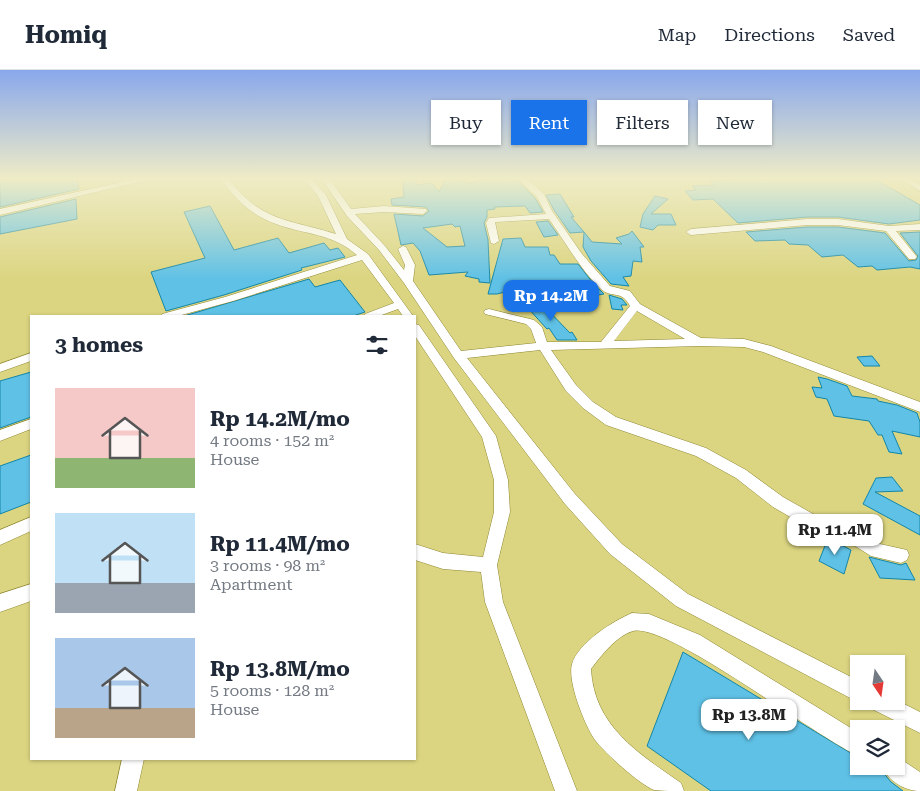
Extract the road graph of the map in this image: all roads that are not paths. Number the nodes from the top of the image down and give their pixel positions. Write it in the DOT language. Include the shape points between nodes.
graph roads {
  1 [pos="256,212"];
  2 [pos="330,212"];
  3 [pos="348,212"];
  4 [pos="352,212"];
  5 [pos="550,212"];
  6 [pos="553,216"];
  7 [pos="920,227"];
  8 [pos="692,232"];
  9 [pos="892,232"];
  10 [pos="920,236"];
  11 [pos="343,240"];
  12 [pos="494,241"];
  13 [pos="403,249"];
  14 [pos="365,256"];
  15 [pos="912,256"];
  16 [pos="408,281"];
  17 [pos="400,305"];
  18 [pos="636,306"];
  19 [pos="489,312"];
  20 [pos="169,315"];
  21 [pos="372,315"];
  22 [pos="407,315"];
  23 [pos="416,328"];
  24 [pos="700,342"];
  25 [pos="604,345"];
  26 [pos="543,346"];
  27 [pos="458,355"];
  28 [pos="30,357"];
  29 [pos="0,368"];
  30 [pos="920,407"];
  31 [pos="30,424"];
  32 [pos="0,436"];
  33 [pos="30,524"];
  34 [pos="0,538"];
  35 [pos="416,552"];
  36 [pos="901,555"];
  37 [pos="489,565"];
  38 [pos="30,592"];
  39 [pos="0,603"];
  40 [pos="850,687"];
  41 [pos="895,710"];
  42 [pos="920,723"];
  43 [pos="850,739"];
  44 [pos="133,760"];
  45 [pos="905,775"];
  46 [pos="920,786"];
  47 [pos="126,791"];
  48 [pos="566,791"];
  49 [pos="673,791"];
  1 -- 11 [label="street" via="279,223"];
  2 -- 11 [label="street"];
  3 -- 4 [label="street"];
  3 -- 16 [label="street"];
  5 -- 6 [label="street"];
  6 -- 12 [label="street" via="492,220"];
  6 -- 18 [label="street" via="579,256 606,288 625,292"];
  7 -- 9 [label="street"];
  8 -- 9 [label="street" via="838,222"];
  9 -- 10 [label="street"];
  9 -- 15 [label="street"];
  11 -- 14 [label="street"];
  13 -- 16 [label="street" via="410,265"];
  14 -- 17 [label="street"];
  14 -- 20 [label="street"];
  16 -- 27 [label="street"];
  17 -- 21 [label="street"];
  17 -- 22 [label="street"];
  18 -- 24 [label="street"];
  18 -- 25 [label="street"];
  19 -- 26 [label="lane" via="533,324"];
  23 -- 37 [label="street" via="489,436 501,480 502,512"];
  24 -- 25 [label="street"];
  24 -- 30 [label="street" via="744,343 767,349"];
  25 -- 26 [label="street"];
  26 -- 27 [label="street"];
  26 -- 36 [label="street" via="571,388 611,421 701,452 817,524 858,539 877,551"];
  27 -- 40 [label="street" via="570,499 616,549 682,600"];
  28 -- 29 [label="street"];
  31 -- 32 [label="street"];
  33 -- 34 [label="street"];
  35 -- 37 [label="street" via="443,561"];
  37 -- 48 [label="street" via="494,602"];
  38 -- 39 [label="street"];
  41 -- 42 [label="street"];
  43 -- 49 [label="street" via="693,642 649,623 632,622 613,632 581,666 582,688 602,732 626,757"];
  44 -- 47 [label="lane"];
  45 -- 46 [label="street"];
}
